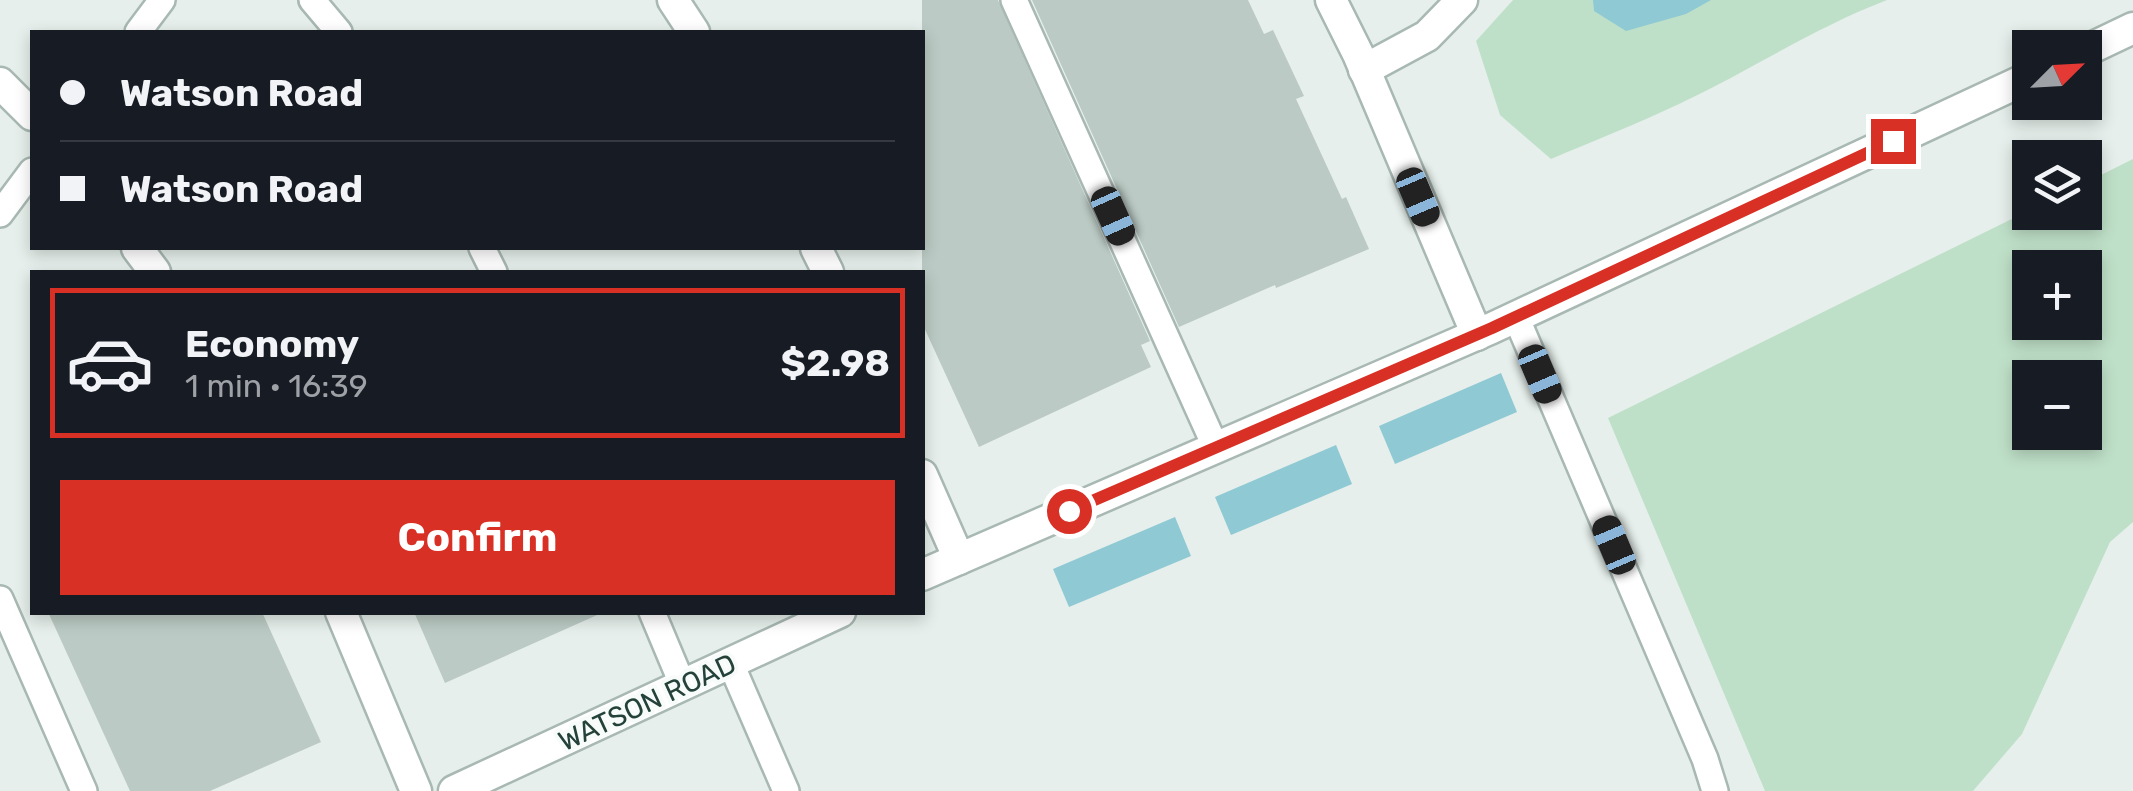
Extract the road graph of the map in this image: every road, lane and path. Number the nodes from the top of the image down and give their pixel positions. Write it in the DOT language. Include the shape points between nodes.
graph roads {
  1 [pos="162,0"];
  2 [pos="312,0"];
  3 [pos="673,0"];
  4 [pos="1014,0"];
  5 [pos="1331,0"];
  6 [pos="1462,0"];
  7 [pos="2133,28"];
  8 [pos="140,30"];
  9 [pos="337,30"];
  10 [pos="693,30"];
  11 [pos="2102,43"];
  12 [pos="1364,70"];
  13 [pos="0,82"];
  14 [pos="2012,84"];
  15 [pos="30,113"];
  16 [pos="30,174"];
  17 [pos="0,214"];
  18 [pos="138,250"];
  19 [pos="153,270"];
  20 [pos="1516,317"];
  21 [pos="1477,335"];
  22 [pos="1216,448"];
  23 [pos="925,482"];
  24 [pos="959,559"];
  25 [pos="925,574"];
  26 [pos="0,600"];
  27 [pos="342,615"];
  28 [pos="653,615"];
  29 [pos="834,615"];
  30 [pos="731,664"];
  31 [pos="683,686"];
  32 [pos="84,791"];
  33 [pos="416,791"];
  34 [pos="454,791"];
  35 [pos="786,791"];
  36 [pos="1715,791"];
  1 -- 8 [label="lane"];
  2 -- 9 [label="lane"];
  3 -- 10 [label="street"];
  4 -- 22 [label="lane"];
  5 -- 12 [label="street"];
  6 -- 12 [label="street" via="1427,36"];
  7 -- 11 [label="street"];
  12 -- 21 [label="street"];
  13 -- 15 [label="street"];
  14 -- 20 [label="street"];
  16 -- 17 [label="lane"];
  18 -- 19 [label="street"];
  20 -- 21 [label="street"];
  20 -- 36 [label="lane"];
  21 -- 22 [label="street"];
  22 -- 24 [label="street"];
  23 -- 24 [label="street"];
  24 -- 25 [label="street"];
  26 -- 32 [label="lane"];
  27 -- 33 [label="street"];
  28 -- 31 [label="lane"];
  29 -- 30 [label="street, WATSON ROAD"];
  30 -- 31 [label="street, WATSON ROAD"];
  30 -- 35 [label="lane"];
  31 -- 34 [label="street, WATSON ROAD"];
}
